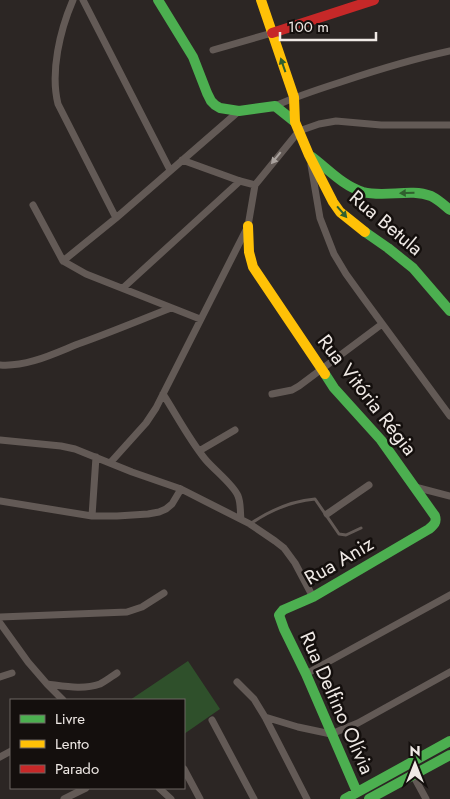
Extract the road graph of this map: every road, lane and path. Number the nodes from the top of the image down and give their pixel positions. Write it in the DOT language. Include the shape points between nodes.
graph roads {
  1 [pos="72,0"];
  2 [pos="83,0"];
  3 [pos="158,0"];
  4 [pos="262,0"];
  5 [pos="374,0"];
  6 [pos="272,33"];
  7 [pos="213,50"];
  8 [pos="450,51"];
  9 [pos="294,97"];
  10 [pos="276,106"];
  11 [pos="239,110"];
  12 [pos="450,125"];
  13 [pos="297,126"];
  14 [pos="309,155"];
  15 [pos="182,160"];
  16 [pos="170,170"];
  17 [pos="240,182"];
  18 [pos="255,185"];
  19 [pos="33,205"];
  20 [pos="450,210"];
  21 [pos="116,218"];
  22 [pos="248,226"];
  23 [pos="63,261"];
  24 [pos="123,288"];
  25 [pos="171,308"];
  26 [pos="450,311"];
  27 [pos="200,319"];
  28 [pos="382,324"];
  29 [pos="0,364"];
  30 [pos="321,369"];
  31 [pos="163,394"];
  32 [pos="272,394"];
  33 [pos="450,416"];
  34 [pos="235,430"];
  35 [pos="0,440"];
  36 [pos="199,451"];
  37 [pos="96,457"];
  38 [pos="110,463"];
  39 [pos="369,486"];
  40 [pos="415,487"];
  41 [pos="181,489"];
  42 [pos="450,496"];
  43 [pos="0,501"];
  44 [pos="326,514"];
  45 [pos="92,516"];
  46 [pos="240,519"];
  47 [pos="250,524"];
  48 [pos="361,528"];
  49 [pos="429,529"];
  50 [pos="164,593"];
  51 [pos="450,594"];
  52 [pos="313,596"];
  53 [pos="0,617"];
  54 [pos="0,623"];
  55 [pos="284,629"];
  56 [pos="450,672"];
  57 [pos="12,673"];
  58 [pos="117,673"];
  59 [pos="306,674"];
  60 [pos="0,677"];
  61 [pos="237,682"];
  62 [pos="47,684"];
  63 [pos="62,699"];
  64 [pos="265,718"];
  65 [pos="212,720"];
  66 [pos="331,734"];
  67 [pos="450,741"];
  68 [pos="450,755"];
  69 [pos="185,771"];
  70 [pos="413,775"];
  71 [pos="84,789"];
  72 [pos="160,789"];
  73 [pos="358,792"];
  74 [pos="64,799"];
  75 [pos="171,799"];
  76 [pos="200,799"];
  77 [pos="254,799"];
  78 [pos="307,799"];
  79 [pos="345,799"];
  80 [pos="369,799"];
  81 [pos="426,799"];
  1 -- 21 [label="street" via="58,55 56,96"];
  2 -- 16 [label="street"];
  3 -- 11 [label="street" via="193,57 211,101 220,108"];
  4 -- 6 [label="street"];
  5 -- 6 [label="street"];
  6 -- 7 [label="street"];
  9 -- 6 [label="street, one-way"];
  8 -- 9 [label="street" via="392,65"];
  9 -- 10 [label="street"];
  9 -- 13 [label="street"];
  10 -- 11 [label="street"];
  10 -- 13 [label="street"];
  11 -- 15 [label="street"];
  12 -- 13 [label="street" via="336,121"];
  13 -- 14 [label="street"];
  13 -- 18 [label="street, one-way"];
  20 -- 14 [label="street, one-way" via="438,199 424,194 360,191"];
  14 -- 26 [label="street, Rua Betula, one-way" via="340,212 413,268"];
  14 -- 28 [label="street" via="320,218 328,241 346,274"];
  15 -- 16 [label="street"];
  15 -- 17 [label="street"];
  16 -- 21 [label="street"];
  17 -- 18 [label="street"];
  17 -- 24 [label="street"];
  18 -- 22 [label="street"];
  19 -- 23 [label="street"];
  21 -- 23 [label="street"];
  22 -- 27 [label="street"];
  22 -- 30 [label="street, Rua Vitória Régia" via="251,263"];
  23 -- 24 [label="street"];
  24 -- 25 [label="street"];
  25 -- 27 [label="street"];
  25 -- 29 [label="street" via="23,364"];
  27 -- 31 [label="street"];
  28 -- 30 [label="street"];
  28 -- 33 [label="street"];
  30 -- 32 [label="street" via="296,388"];
  30 -- 40 [label="street, Rua Vitória Régia" via="338,394 381,440"];
  31 -- 36 [label="street"];
  31 -- 38 [label="street" via="146,423"];
  34 -- 36 [label="street"];
  35 -- 37 [label="street" via="61,446"];
  36 -- 46 [label="street" via="235,490 240,502"];
  37 -- 38 [label="street"];
  37 -- 45 [label="street"];
  38 -- 41 [label="street"];
  39 -- 44 [label="street"];
  40 -- 42 [label="street"];
  40 -- 49 [label="street, Rua Vitória Régia" via="435,516 436,521"];
  41 -- 45 [label="street" via="172,504 159,512"];
  41 -- 46 [label="street"];
  43 -- 45 [label="street"];
  44 -- 47 [label="lane" via="313,499 276,509"];
  44 -- 48 [label="lane" via="341,535"];
  46 -- 47 [label="street"];
  47 -- 52 [label="street" via="284,548"];
  49 -- 52 [label="street, Rua Aniz"];
  50 -- 53 [label="street" via="127,612"];
  51 -- 59 [label="street"];
  52 -- 55 [label="street, Rua Aniz" via="280,612"];
  54 -- 62 [label="street"];
  55 -- 59 [label="street, Rua Delfino Olívia"];
  56 -- 66 [label="street"];
  57 -- 60 [label="street"];
  58 -- 62 [label="street" via="94,685"];
  59 -- 66 [label="street, Rua Delfino Olívia"];
  61 -- 64 [label="street" via="254,698"];
  62 -- 63 [label="street"];
  64 -- 66 [label="street"];
  64 -- 78 [label="street"];
  65 -- 77 [label="street"];
  66 -- 73 [label="street, Rua Delfino Olívia"];
  67 -- 73 [label="street"];
  68 -- 70 [label="street"];
  69 -- 76 [label="street"];
  70 -- 80 [label="street"];
  70 -- 81 [label="street"];
  71 -- 74 [label="street"];
  72 -- 75 [label="street"];
  73 -- 79 [label="street"];
}
